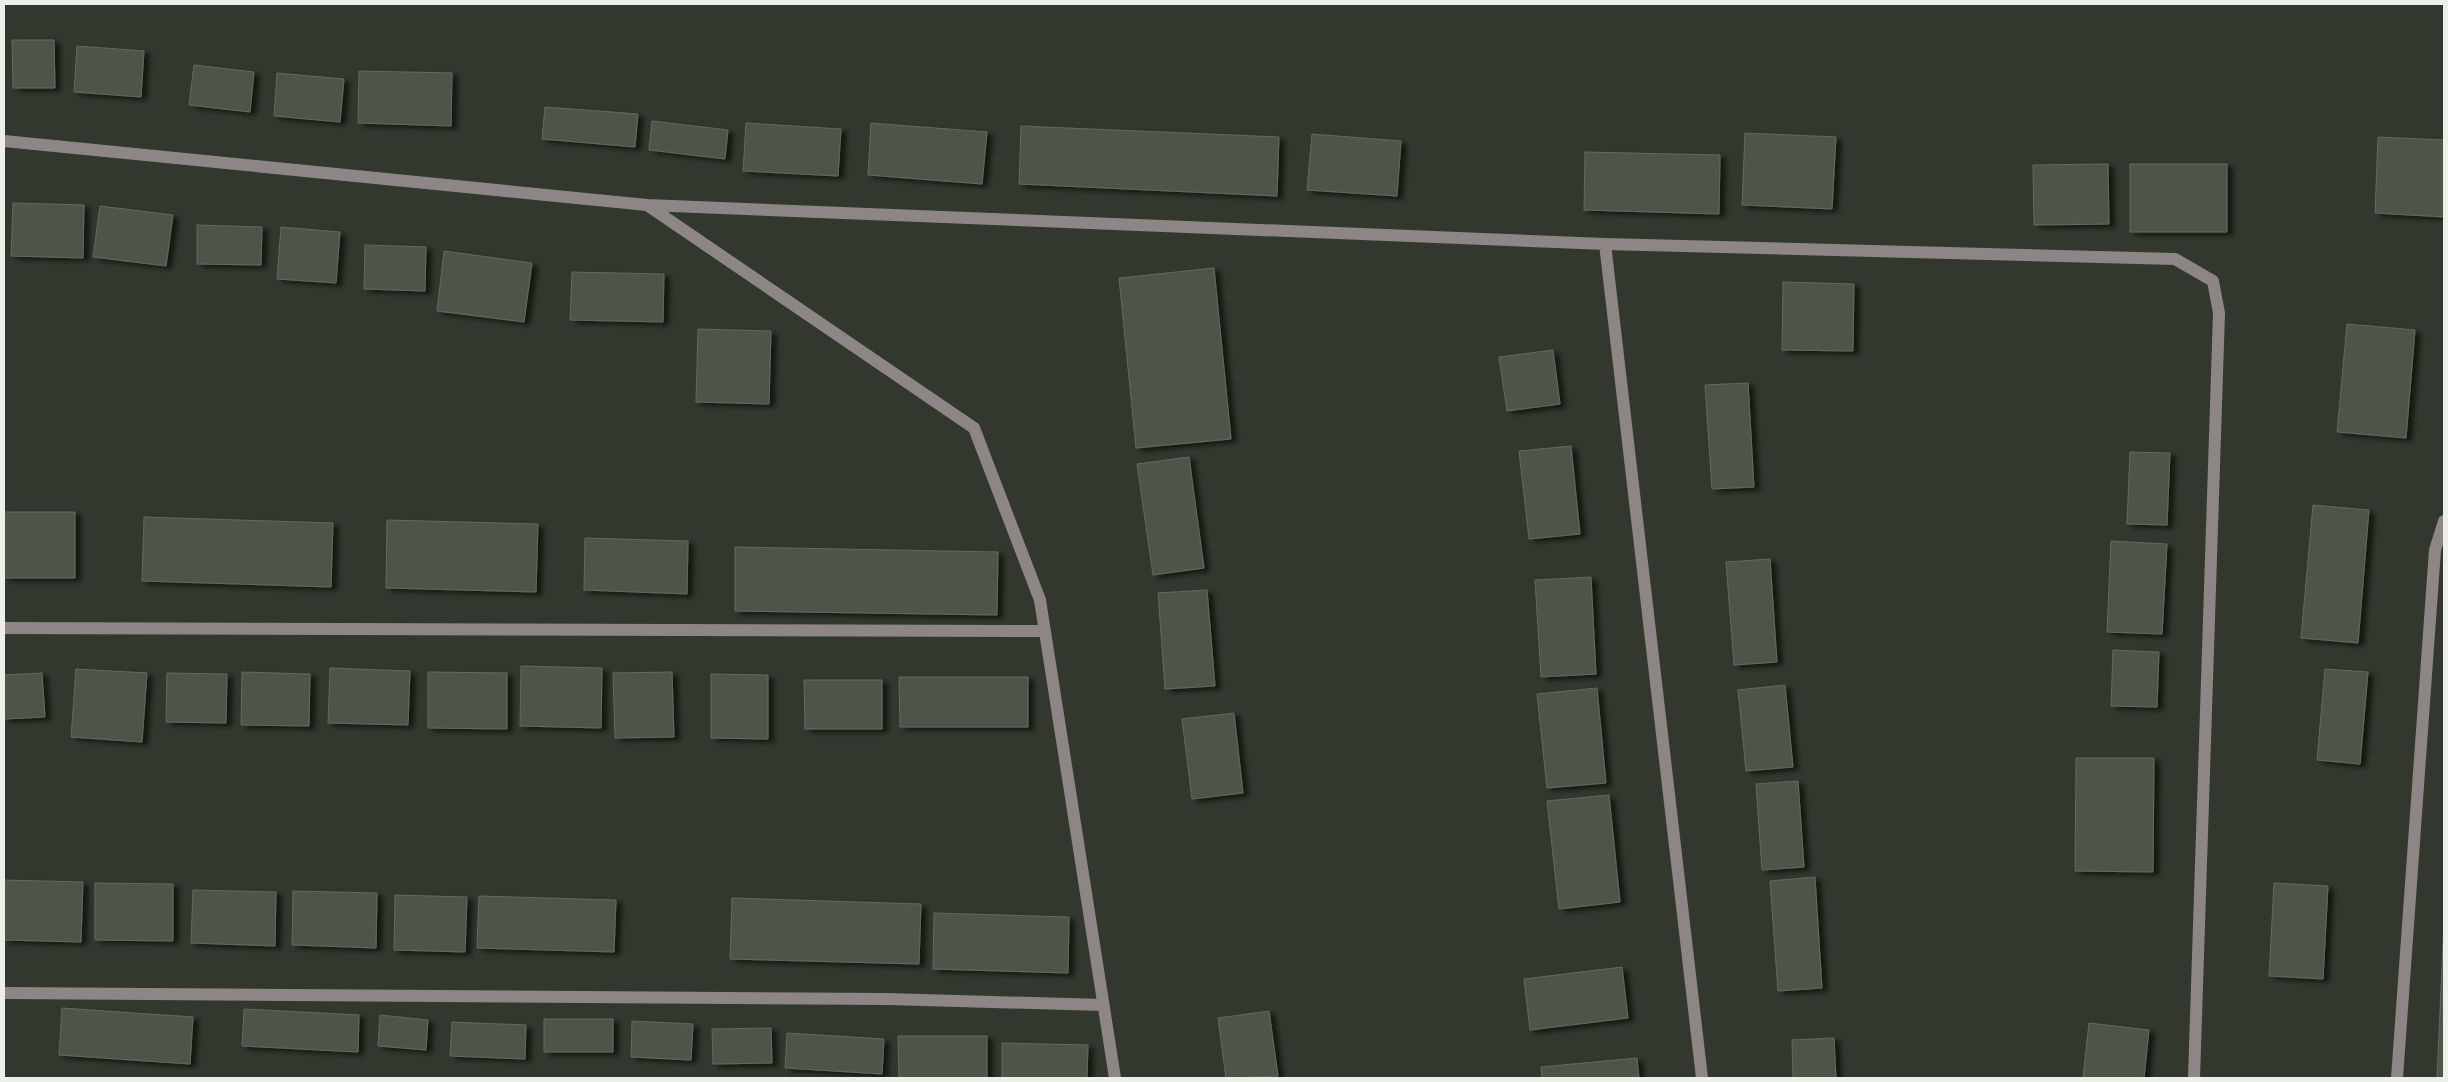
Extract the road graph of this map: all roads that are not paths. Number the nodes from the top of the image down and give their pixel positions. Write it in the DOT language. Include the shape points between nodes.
graph roads {
  1 [pos="4,142"];
  2 [pos="647,205"];
  3 [pos="1605,244"];
  4 [pos="2444,521"];
  5 [pos="4,628"];
  6 [pos="1045,631"];
  7 [pos="4,992"];
  8 [pos="1103,1005"];
  9 [pos="1115,1078"];
  10 [pos="1702,1078"];
  11 [pos="2194,1078"];
  12 [pos="2398,1078"];
  1 -- 2 [label="street"];
  2 -- 3 [label="street"];
  2 -- 6 [label="street" via="974,428 1040,600"];
  3 -- 10 [label="street"];
  3 -- 11 [label="street" via="2175,259 2213,281 2219,313"];
  4 -- 12 [label="street" via="2436,550"];
  5 -- 6 [label="street"];
  6 -- 8 [label="street"];
  7 -- 8 [label="street" via="887,998"];
  8 -- 9 [label="street"];
}
